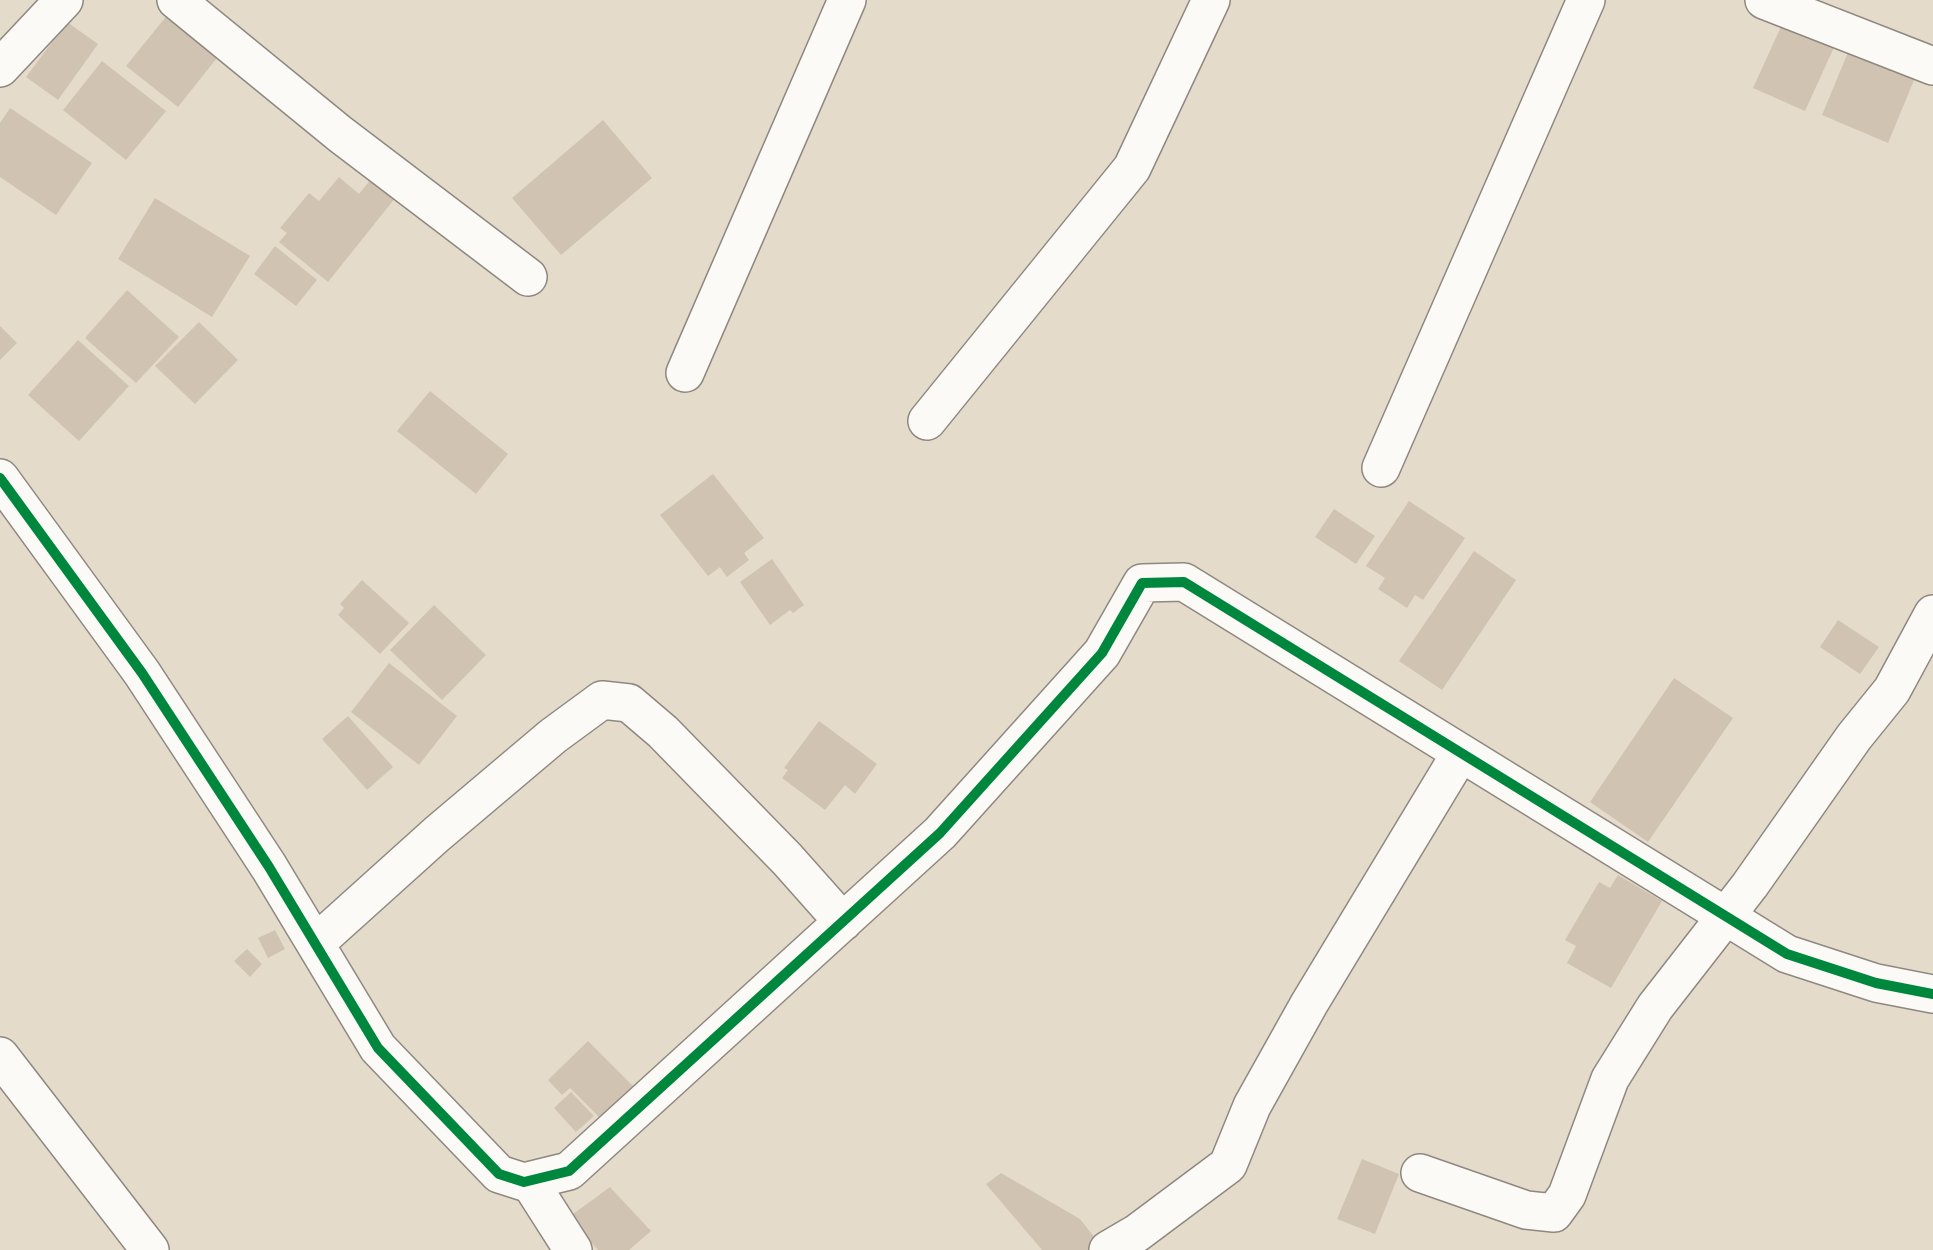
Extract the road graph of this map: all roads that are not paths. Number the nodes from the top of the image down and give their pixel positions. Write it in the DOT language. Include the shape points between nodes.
graph roads {
  1 [pos="64,0"];
  2 [pos="176,0"];
  3 [pos="847,0"];
  4 [pos="1211,0"];
  5 [pos="1586,0"];
  6 [pos="1764,0"];
  7 [pos="1931,61"];
  8 [pos="0,68"];
  9 [pos="528,277"];
  10 [pos="685,373"];
  11 [pos="927,421"];
  12 [pos="1381,468"];
  13 [pos="0,478"];
  14 [pos="1933,614"];
  15 [pos="1460,754"];
  16 [pos="1724,918"];
  17 [pos="843,922"];
  18 [pos="316,943"];
  19 [pos="1933,994"];
  20 [pos="0,1056"];
  21 [pos="1420,1173"];
  22 [pos="529,1181"];
  23 [pos="150,1250"];
  24 [pos="572,1250"];
  25 [pos="1108,1250"];
  1 -- 8 [label="street"];
  2 -- 9 [label="street" via="340,134"];
  3 -- 10 [label="street"];
  4 -- 11 [label="street" via="1132,168"];
  5 -- 12 [label="street"];
  6 -- 7 [label="street"];
  13 -- 18 [label="street" via="142,673"];
  14 -- 16 [label="street" via="1892,690"];
  15 -- 16 [label="street"];
  15 -- 17 [label="street" via="1184,582 1142,583 1102,653 940,834"];
  15 -- 25 [label="street" via="1284,1049 1252,1106 1228,1165"];
  16 -- 19 [label="street" via="1787,954 1876,983"];
  16 -- 21 [label="street" via="1655,1007 1610,1079 1567,1195 1554,1213 1526,1210"];
  17 -- 18 [label="street" via="663,732 629,703 602,700 437,834"];
  17 -- 22 [label="street" via="569,1171"];
  18 -- 22 [label="street" via="379,1048 499,1174"];
  20 -- 23 [label="street"];
  22 -- 24 [label="street"];
}
